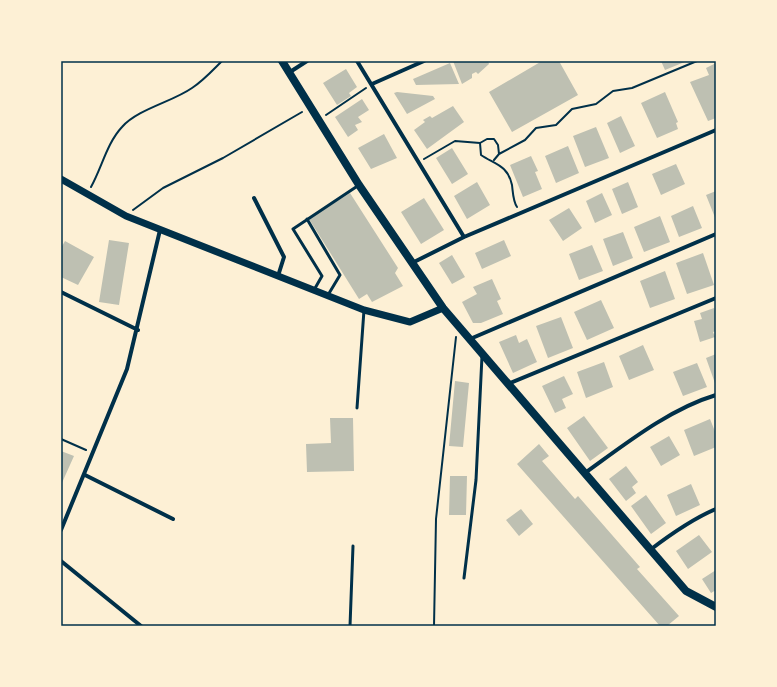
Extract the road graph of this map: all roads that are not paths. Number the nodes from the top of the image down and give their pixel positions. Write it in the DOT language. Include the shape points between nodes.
graph roads {
  1 [pos="282,61"];
  2 [pos="307,61"];
  3 [pos="357,61"];
  4 [pos="424,61"];
  5 [pos="290,72"];
  6 [pos="372,84"];
  7 [pos="716,130"];
  8 [pos="61,179"];
  9 [pos="359,185"];
  10 [pos="254,198"];
  11 [pos="307,219"];
  12 [pos="160,230"];
  13 [pos="716,234"];
  14 [pos="464,238"];
  15 [pos="411,263"];
  16 [pos="278,276"];
  17 [pos="314,290"];
  18 [pos="61,292"];
  19 [pos="328,296"];
  20 [pos="716,298"];
  21 [pos="443,308"];
  22 [pos="364,310"];
  23 [pos="138,330"];
  24 [pos="469,340"];
  25 [pos="482,354"];
  26 [pos="508,384"];
  27 [pos="716,395"];
  28 [pos="357,408"];
  29 [pos="584,474"];
  30 [pos="85,475"];
  31 [pos="716,509"];
  32 [pos="173,519"];
  33 [pos="61,530"];
  34 [pos="354,546"];
  35 [pos="650,550"];
  36 [pos="61,561"];
  37 [pos="464,578"];
  38 [pos="716,607"];
  39 [pos="141,626"];
  40 [pos="350,626"];
  1 -- 5 [label="main road"];
  2 -- 5 [label="street"];
  3 -- 6 [label="street"];
  4 -- 6 [label="street"];
  5 -- 9 [label="main road"];
  6 -- 14 [label="street"];
  7 -- 14 [label="street"];
  8 -- 12 [label="street" via="126,216"];
  9 -- 11 [label="lane"];
  9 -- 15 [label="main road"];
  10 -- 16 [label="street" via="284,257"];
  11 -- 17 [label="lane" via="293,229 322,276"];
  11 -- 19 [label="lane" via="340,275"];
  12 -- 16 [label="street"];
  12 -- 23 [label="street"];
  13 -- 24 [label="street"];
  14 -- 15 [label="street"];
  15 -- 21 [label="main road"];
  16 -- 17 [label="street"];
  17 -- 19 [label="street"];
  18 -- 23 [label="street"];
  19 -- 22 [label="street"];
  20 -- 26 [label="street"];
  21 -- 22 [label="street" via="410,322"];
  21 -- 24 [label="main road"];
  22 -- 28 [label="lane"];
  23 -- 30 [label="street" via="127,369"];
  24 -- 25 [label="main road"];
  25 -- 26 [label="main road"];
  25 -- 37 [label="lane" via="476,480"];
  26 -- 29 [label="main road"];
  27 -- 29 [label="street" via="677,412 631,440"];
  29 -- 35 [label="main road"];
  30 -- 32 [label="street"];
  30 -- 33 [label="street"];
  31 -- 35 [label="street" via="671,533"];
  34 -- 40 [label="lane"];
  35 -- 38 [label="main road" via="686,592"];
  36 -- 39 [label="street"];
}
